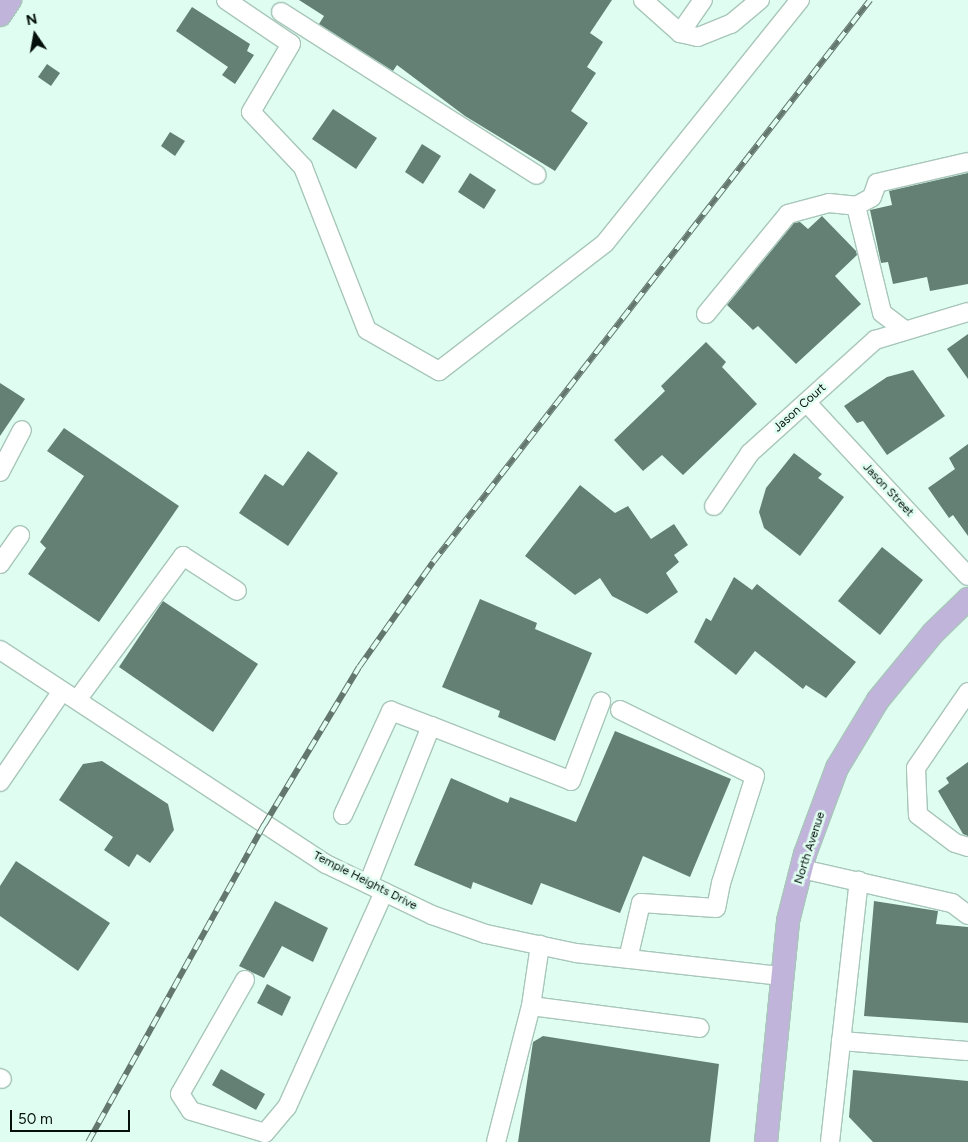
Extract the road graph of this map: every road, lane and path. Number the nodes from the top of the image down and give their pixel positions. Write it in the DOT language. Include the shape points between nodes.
graph roads {
  1 [pos="10,0"];
  2 [pos="644,0"];
  3 [pos="703,0"];
  4 [pos="760,0"];
  5 [pos="800,0"];
  6 [pos="233,2"];
  7 [pos="285,6"];
  8 [pos="0,15"];
  9 [pos="269,30"];
  10 [pos="680,34"];
  11 [pos="968,162"];
  12 [pos="537,175"];
  13 [pos="856,206"];
  14 [pos="968,312"];
  15 [pos="706,314"];
  16 [pos="903,329"];
  17 [pos="807,403"];
  18 [pos="22,430"];
  19 [pos="0,472"];
  20 [pos="714,506"];
  21 [pos="20,535"];
  22 [pos="0,564"];
  23 [pos="968,576"];
  24 [pos="237,591"];
  25 [pos="968,599"];
  26 [pos="0,650"];
  27 [pos="62,691"];
  28 [pos="968,692"];
  29 [pos="77,700"];
  30 [pos="601,702"];
  31 [pos="620,710"];
  32 [pos="431,726"];
  33 [pos="0,782"];
  34 [pos="343,815"];
  35 [pos="968,847"];
  36 [pos="802,869"];
  37 [pos="859,882"];
  38 [pos="368,884"];
  39 [pos="384,892"];
  40 [pos="968,915"];
  41 [pos="540,945"];
  42 [pos="628,959"];
  43 [pos="782,976"];
  44 [pos="245,980"];
  45 [pos="531,1006"];
  46 [pos="700,1028"];
  47 [pos="841,1041"];
  48 [pos="968,1051"];
  49 [pos="496,1142"];
  50 [pos="766,1142"];
  51 [pos="830,1142"];
  1 -- 8 [label="main road"];
  2 -- 10 [label="street"];
  3 -- 10 [label="street"];
  4 -- 10 [label="street" via="731,24 698,37"];
  5 -- 9 [label="street" via="605,243 439,371 367,330 303,167 251,112 291,44"];
  6 -- 9 [label="street"];
  7 -- 9 [label="street"];
  7 -- 12 [label="street"];
  11 -- 13 [label="street" via="877,183 872,197"];
  13 -- 15 [label="street" via="829,202 788,214"];
  13 -- 16 [label="street" via="882,313"];
  14 -- 16 [label="street, Jason Court"];
  16 -- 17 [label="street, Jason Court" via="875,340"];
  17 -- 20 [label="street, Jason Court" via="750,453"];
  17 -- 23 [label="street, Jason Street"];
  18 -- 19 [label="street"];
  21 -- 22 [label="street"];
  24 -- 29 [label="street" via="183,556"];
  25 -- 36 [label="main road, North Avenue" via="933,633 878,700 837,768"];
  26 -- 27 [label="street, Temple Heights Drive"];
  27 -- 29 [label="street, Temple Heights Drive"];
  27 -- 33 [label="street"];
  28 -- 35 [label="street" via="916,768 918,815 955,843"];
  29 -- 38 [label="street, Temple Heights Drive" via="264,825 326,864"];
  30 -- 32 [label="street" via="572,781"];
  31 -- 42 [label="street" via="755,776 716,908 641,903"];
  32 -- 34 [label="street" via="391,711"];
  32 -- 38 [label="street"];
  36 -- 37 [label="street"];
  36 -- 43 [label="main road, North Avenue" via="788,921"];
  37 -- 40 [label="street" via="952,903"];
  37 -- 47 [label="street"];
  38 -- 39 [label="street, Temple Heights Drive"];
  39 -- 41 [label="street, Temple Heights Drive" via="432,915 486,934"];
  39 -- 44 [label="street" via="287,1107 265,1133 191,1111 180,1094"];
  41 -- 42 [label="street, Temple Heights Drive"];
  41 -- 45 [label="street"];
  42 -- 43 [label="street, Temple Heights Drive"];
  43 -- 50 [label="main road, North Avenue"];
  45 -- 46 [label="street"];
  45 -- 49 [label="street"];
  47 -- 48 [label="street"];
  47 -- 51 [label="street"];
}
